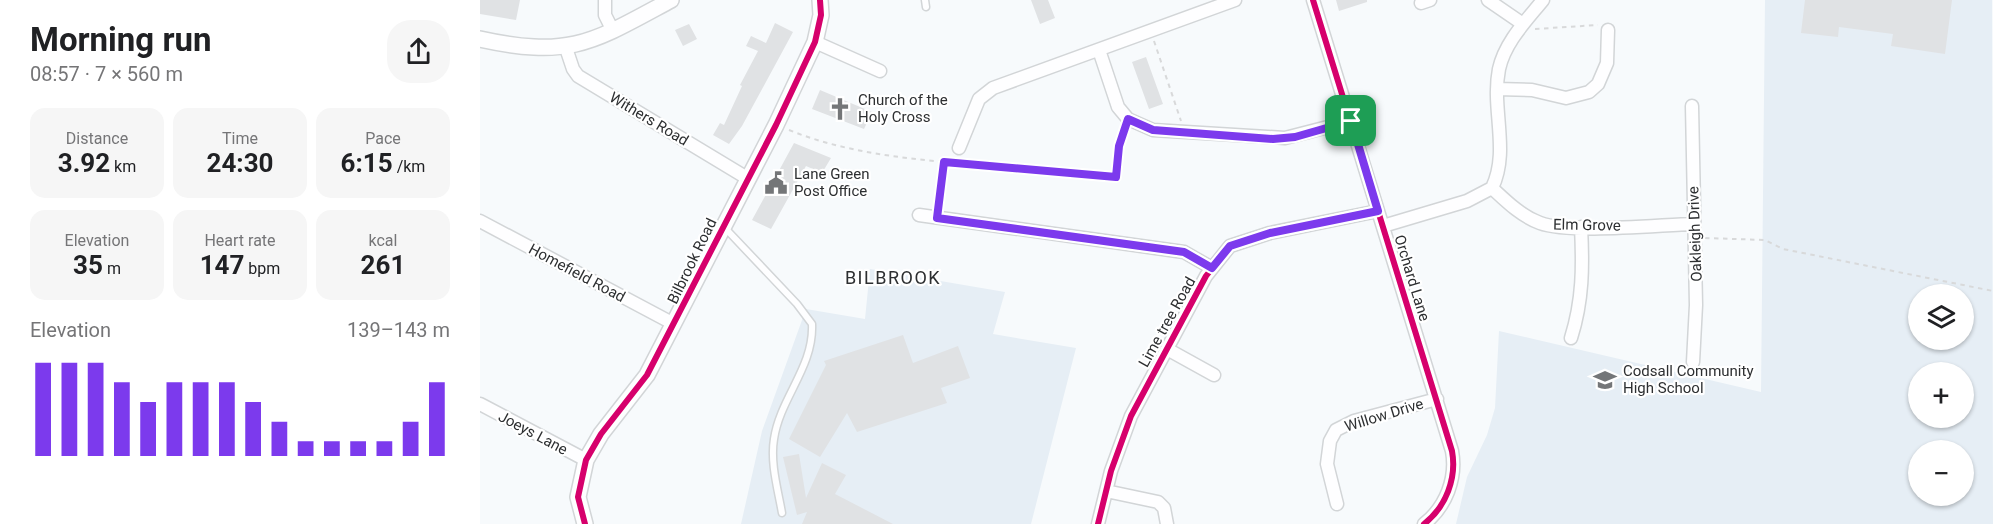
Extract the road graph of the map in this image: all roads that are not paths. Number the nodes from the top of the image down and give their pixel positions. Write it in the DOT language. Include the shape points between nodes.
graph roads {
  1 [pos="605,0"];
  2 [pos="671,0"];
  3 [pos="820,0"];
  4 [pos="1235,0"];
  5 [pos="1313,0"];
  6 [pos="1488,0"];
  7 [pos="1543,0"];
  8 [pos="1523,24"];
  9 [pos="1608,30"];
  10 [pos="613,31"];
  11 [pos="480,39"];
  12 [pos="815,42"];
  13 [pos="566,48"];
  14 [pos="1099,50"];
  15 [pos="880,71"];
  16 [pos="1497,88"];
  17 [pos="1692,106"];
  18 [pos="1351,121"];
  19 [pos="959,148"];
  20 [pos="747,178"];
  21 [pos="1492,188"];
  22 [pos="1378,211"];
  23 [pos="919,215"];
  24 [pos="480,221"];
  25 [pos="1693,224"];
  26 [pos="722,226"];
  27 [pos="1383,226"];
  28 [pos="1581,227"];
  29 [pos="1212,268"];
  30 [pos="674,324"];
  31 [pos="1571,338"];
  32 [pos="1167,349"];
  33 [pos="1693,362"];
  34 [pos="1214,375"];
  35 [pos="1437,399"];
  36 [pos="480,404"];
  37 [pos="586,460"];
  38 [pos="1106,491"];
  39 [pos="1337,504"];
  40 [pos="782,513"];
  41 [pos="585,524"];
  42 [pos="1098,524"];
  43 [pos="1167,524"];
  44 [pos="1424,524"];
  1 -- 10 [label="street" via="605,15"];
  2 -- 10 [label="street"];
  3 -- 12 [label="street, Bilbrook Road"];
  4 -- 14 [label="street"];
  5 -- 18 [label="street, Orchard Lane"];
  6 -- 8 [label="street"];
  7 -- 8 [label="street"];
  8 -- 16 [label="street" via="1504,54"];
  9 -- 16 [label="street" via="1608,63 1598,84 1589,92 1566,98 1532,90"];
  10 -- 13 [label="street"];
  11 -- 13 [label="street"];
  12 -- 15 [label="street"];
  12 -- 20 [label="street, Bilbrook Road"];
  13 -- 20 [label="street, Withers Road" via="578,76"];
  14 -- 18 [label="street" via="1115,102 1128,119 1153,130 1273,139"];
  14 -- 19 [label="street" via="985,93"];
  16 -- 21 [label="street" via="1500,166"];
  17 -- 25 [label="street, Oakleigh Drive"];
  18 -- 22 [label="street, Orchard Lane"];
  20 -- 26 [label="street, Bilbrook Road"];
  21 -- 27 [label="street" via="1467,201"];
  21 -- 28 [label="street, Elm Grove" via="1533,220"];
  22 -- 27 [label="street, Orchard Lane"];
  22 -- 29 [label="street, Lime tree Road" via="1270,233 1230,246"];
  23 -- 29 [label="street" via="1184,252"];
  24 -- 30 [label="street, Homefield Road"];
  25 -- 28 [label="street, Elm Grove"];
  25 -- 33 [label="street, Oakleigh Drive"];
  26 -- 30 [label="street, Bilbrook Road"];
  26 -- 40 [label="lane" via="812,324 810,352 774,437"];
  27 -- 35 [label="street, Orchard Lane"];
  28 -- 31 [label="street" via="1583,280"];
  29 -- 32 [label="street, Lime tree Road"];
  30 -- 37 [label="street, Bilbrook Road" via="640,387 601,434"];
  32 -- 34 [label="street"];
  32 -- 38 [label="street, Lime tree Road" via="1131,416"];
  35 -- 39 [label="street, Willow Drive" via="1354,421 1336,430 1327,464"];
  35 -- 44 [label="street, Orchard Lane" via="1454,468 1440,507"];
  36 -- 37 [label="street, Joeys Lane"];
  37 -- 41 [label="street, Bilbrook Road" via="578,497"];
  38 -- 42 [label="street, Lime tree Road"];
  38 -- 43 [label="street" via="1158,502 1164,508"];
}
